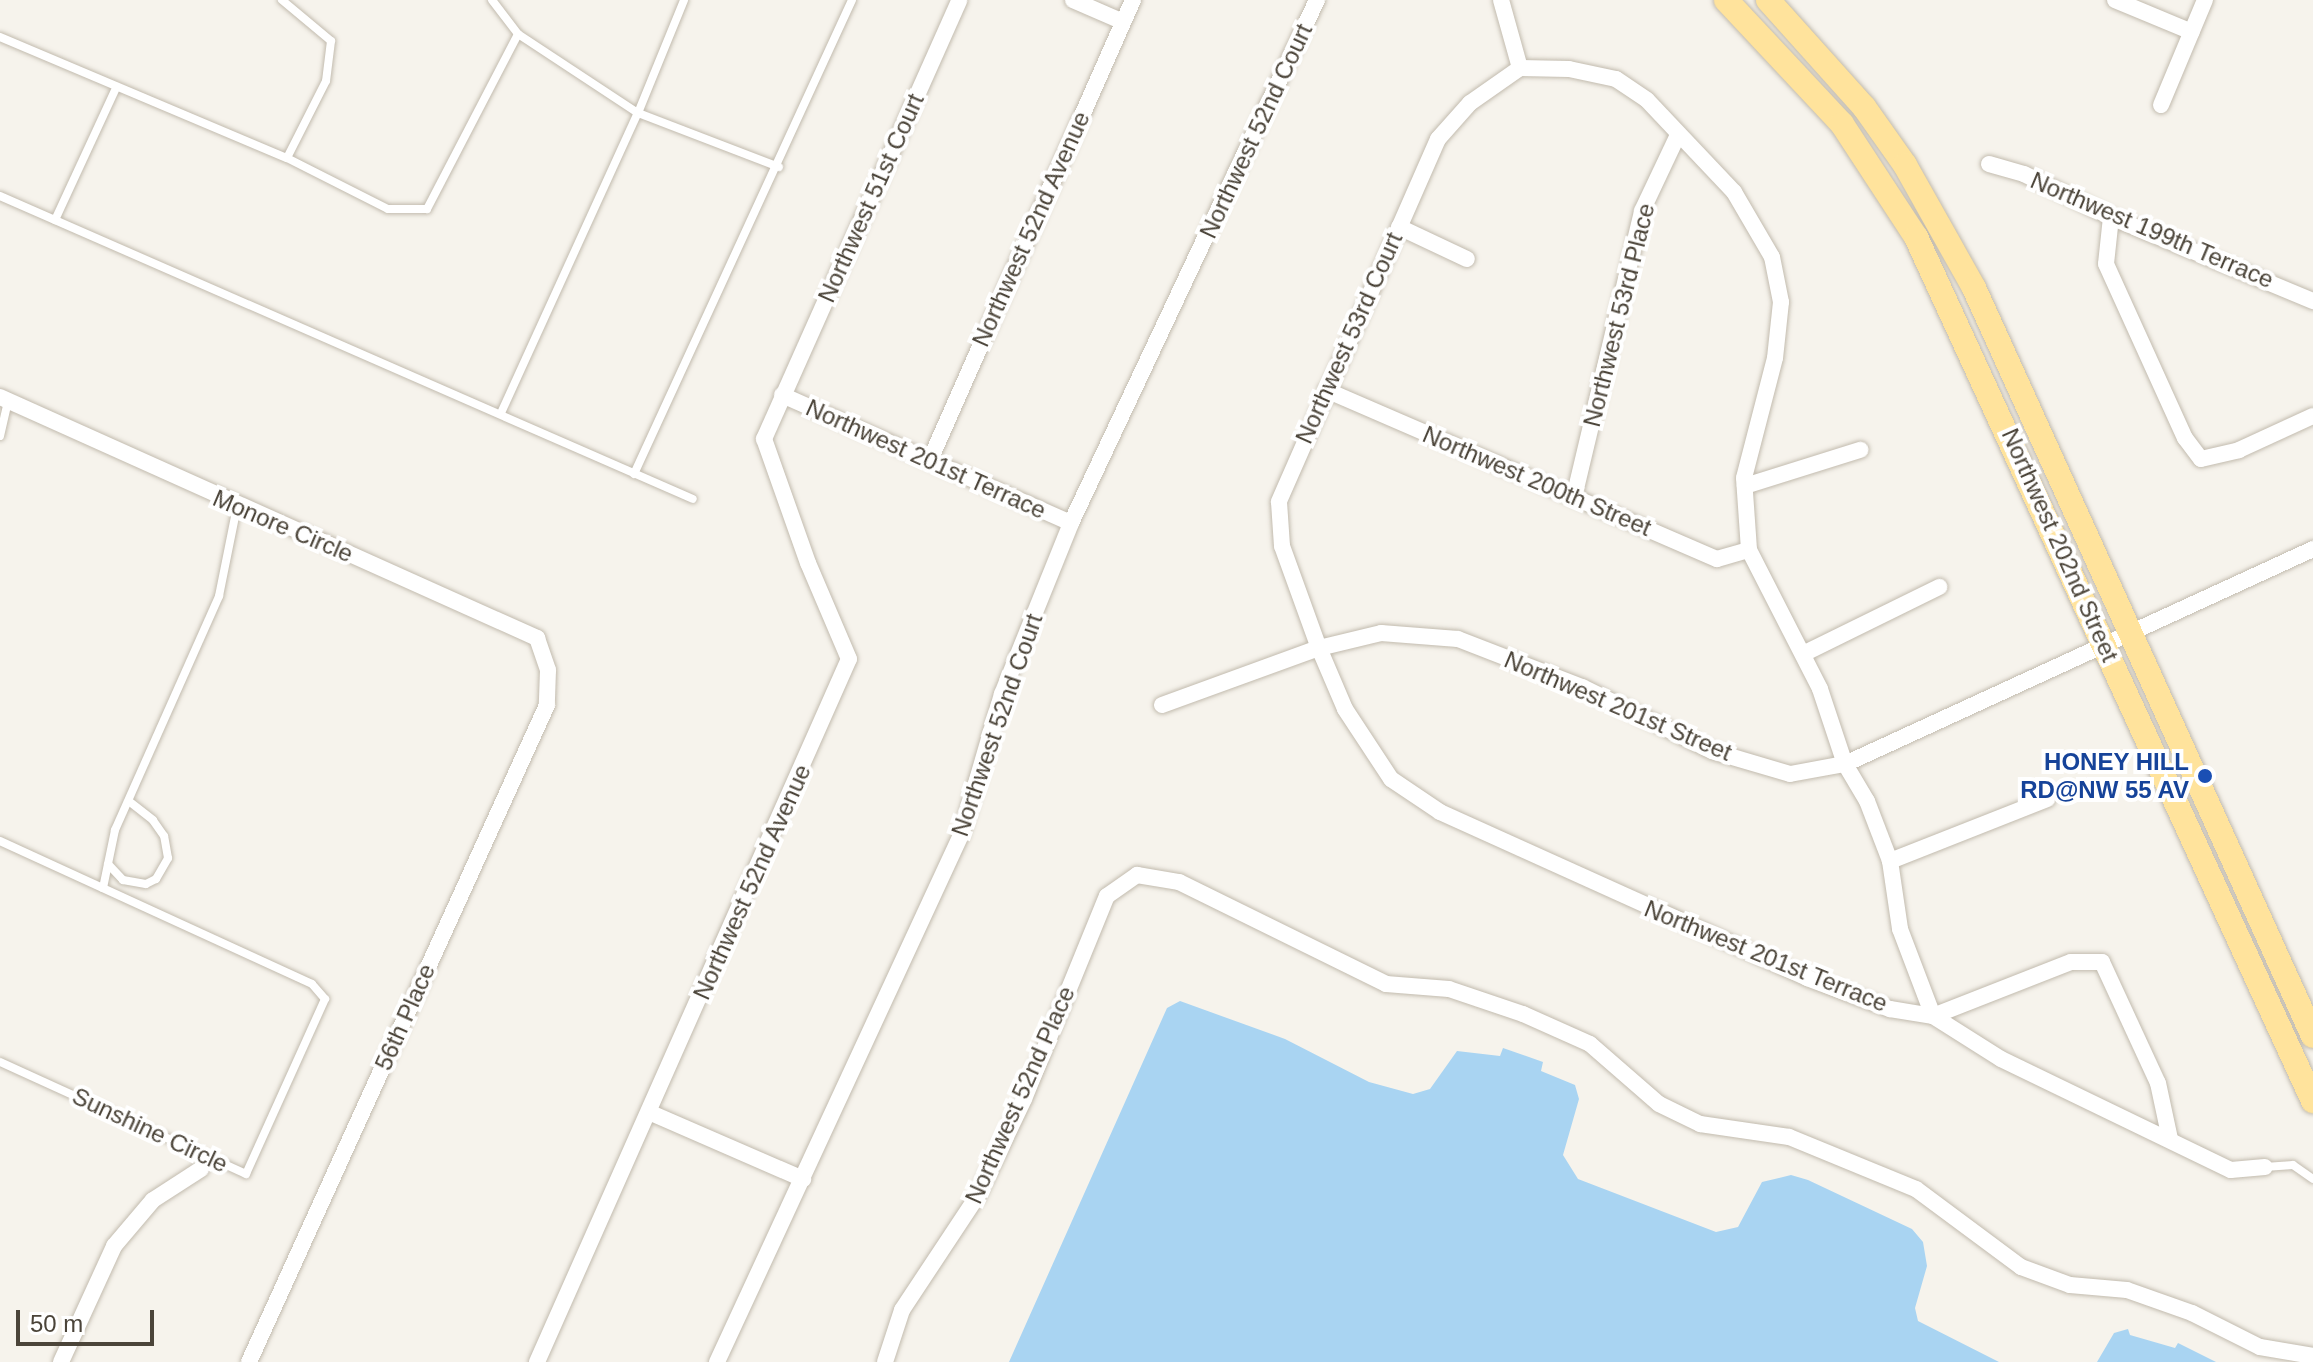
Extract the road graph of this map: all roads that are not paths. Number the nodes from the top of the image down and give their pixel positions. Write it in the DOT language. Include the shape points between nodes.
graph roads {
  1 [pos="282,0"];
  2 [pos="492,0"];
  3 [pos="684,0"];
  4 [pos="852,0"];
  5 [pos="959,0"];
  6 [pos="1073,0"];
  7 [pos="1133,0"];
  8 [pos="1317,0"];
  9 [pos="1501,0"];
  10 [pos="1726,0"];
  11 [pos="2115,0"];
  12 [pos="2205,0"];
  13 [pos="1769,1"];
  14 [pos="1121,21"];
  15 [pos="2192,32"];
  16 [pos="518,34"];
  17 [pos="0,37"];
  18 [pos="1520,68"];
  19 [pos="115,90"];
  20 [pos="2161,105"];
  21 [pos="638,113"];
  22 [pos="1677,137"];
  23 [pos="287,158"];
  24 [pos="1989,164"];
  25 [pos="779,167"];
  26 [pos="0,196"];
  27 [pos="2111,217"];
  28 [pos="55,220"];
  29 [pos="1399,227"];
  30 [pos="1467,259"];
  31 [pos="2313,301"];
  32 [pos="1326,390"];
  33 [pos="782,395"];
  34 [pos="4,399"];
  35 [pos="501,413"];
  36 [pos="2313,416"];
  37 [pos="0,436"];
  38 [pos="1860,450"];
  39 [pos="930,460"];
  40 [pos="634,474"];
  41 [pos="1745,486"];
  42 [pos="1574,497"];
  43 [pos="693,499"];
  44 [pos="237,507"];
  45 [pos="1071,523"];
  46 [pos="2313,549"];
  47 [pos="1749,550"];
  48 [pos="1939,587"];
  49 [pos="2130,632"];
  50 [pos="2104,644"];
  51 [pos="1319,648"];
  52 [pos="1803,654"];
  53 [pos="548,670"];
  54 [pos="1162,705"];
  55 [pos="1345,709"];
  56 [pos="1845,764"];
  57 [pos="2047,799"];
  58 [pos="129,801"];
  59 [pos="0,841"];
  60 [pos="1890,861"];
  61 [pos="108,864"];
  62 [pos="103,888"];
  63 [pos="1933,1016"];
  64 [pos="2313,1036"];
  65 [pos="0,1062"];
  66 [pos="2313,1101"];
  67 [pos="651,1113"];
  68 [pos="2170,1139"];
  69 [pos="2265,1167"];
  70 [pos="201,1169"];
  71 [pos="803,1179"];
  72 [pos="2313,1179"];
  73 [pos="2313,1356"];
  74 [pos="61,1362"];
  75 [pos="249,1362"];
  76 [pos="537,1362"];
  77 [pos="717,1362"];
  78 [pos="885,1362"];
  1 -- 23 [label="lane" via="331,41 326,81"];
  2 -- 16 [label="lane"];
  3 -- 21 [label="lane"];
  4 -- 25 [label="lane"];
  5 -- 33 [label="street, Northwest 51st Court"];
  6 -- 14 [label="street"];
  7 -- 14 [label="street, Northwest 52nd Avenue"];
  8 -- 45 [label="street, Northwest 52nd Court"];
  9 -- 18 [label="street"];
  10 -- 50 [label="main road, Northwest 202nd Street" via="1842,124 1916,237"];
  11 -- 15 [label="street"];
  12 -- 15 [label="street"];
  13 -- 49 [label="main road, Northwest 202nd Street" via="1864,107 1941,224"];
  14 -- 39 [label="street, Northwest 52nd Avenue"];
  15 -- 20 [label="street"];
  16 -- 21 [label="lane"];
  16 -- 23 [label="lane" via="427,209 388,209"];
  17 -- 19 [label="lane"];
  18 -- 22 [label="street" via="1569,69 1616,79 1647,100"];
  18 -- 29 [label="street, Northwest 53rd Court" via="1470,103 1438,139"];
  19 -- 23 [label="lane"];
  19 -- 28 [label="lane"];
  21 -- 25 [label="lane"];
  21 -- 35 [label="lane"];
  22 -- 41 [label="street" via="1734,192 1772,257 1781,302 1775,358"];
  22 -- 42 [label="street, Northwest 53rd Place" via="1642,211"];
  24 -- 27 [label="street, Northwest 199th Terrace" via="2024,174"];
  25 -- 40 [label="lane"];
  26 -- 28 [label="lane"];
  27 -- 31 [label="street, Northwest 199th Terrace"];
  27 -- 36 [label="street" via="2106,264 2185,438 2201,459 2239,450"];
  28 -- 35 [label="lane"];
  29 -- 30 [label="street"];
  29 -- 32 [label="street, Northwest 53rd Court"];
  32 -- 42 [label="street, Northwest 200th Street"];
  32 -- 51 [label="street, Northwest 53rd Court" via="1279,502 1282,546"];
  33 -- 39 [label="street, Northwest 201st Terrace"];
  33 -- 67 [label="street, Northwest 52nd Avenue" via="764,439 849,659"];
  34 -- 37 [label="lane"];
  34 -- 44 [label="street, Monore Circle"];
  35 -- 40 [label="lane"];
  38 -- 41 [label="street"];
  39 -- 45 [label="street, Northwest 201st Terrace"];
  40 -- 43 [label="lane"];
  41 -- 47 [label="street"];
  42 -- 47 [label="street, Northwest 200th Street" via="1717,559"];
  44 -- 53 [label="street, Monore Circle" via="537,638"];
  44 -- 58 [label="lane" via="219,596"];
  45 -- 71 [label="street, Northwest 52nd Court" via="1002,694 961,835"];
  46 -- 49 [label="street, Northwest 201st Street"];
  47 -- 52 [label="street"];
  48 -- 52 [label="street"];
  49 -- 50 [label="street, Northwest 201st Street"];
  49 -- 64 [label="main road, Northwest 202nd Street"];
  50 -- 56 [label="street, Northwest 201st Street"];
  50 -- 66 [label="main road, Northwest 202nd Street"];
  51 -- 54 [label="street, Northwest 201st Street"];
  51 -- 55 [label="street, Northwest 53rd Court"];
  51 -- 56 [label="street, Northwest 201st Street" via="1381,633 1458,639 1582,687 1712,751 1790,774"];
  52 -- 56 [label="street"];
  53 -- 75 [label="street, 56th Place" via="547,705"];
  55 -- 63 [label="street, Northwest 201st Terrace" via="1391,779 1440,812 1807,978 1890,1009"];
  56 -- 60 [label="street" via="1867,801"];
  57 -- 60 [label="street"];
  58 -- 61 [label="lane" via="115,830"];
  58 -- 61 [label="lane" via="153,820 168,858 146,884 123,880"];
  59 -- 62 [label="lane, Sunshine Circle"];
  60 -- 63 [label="street" via="1900,929"];
  61 -- 62 [label="lane"];
  62 -- 65 [label="lane, Sunshine Circle" via="312,984 325,995 246,1174"];
  63 -- 68 [label="street, Northwest 201st Terrace" via="2001,1059"];
  63 -- 68 [label="street" via="2071,962 2102,962 2158,1083"];
  67 -- 71 [label="street"];
  67 -- 76 [label="street, Northwest 52nd Avenue"];
  68 -- 69 [label="street, Northwest 201st Terrace" via="2231,1170"];
  69 -- 72 [label="lane" via="2293,1165"];
  70 -- 74 [label="street" via="153,1200 114,1246"];
  71 -- 77 [label="street, Northwest 52nd Court"];
  73 -- 78 [label="street, Northwest 52nd Place" via="2260,1347 2192,1313 2127,1290 2070,1285 2021,1267 1916,1189 1789,1137 1700,1124 1659,1104 1590,1044 1523,1014 1449,989 1386,984 1179,882 1137,875 1107,896 1024,1099 978,1195 902,1310"];
}
